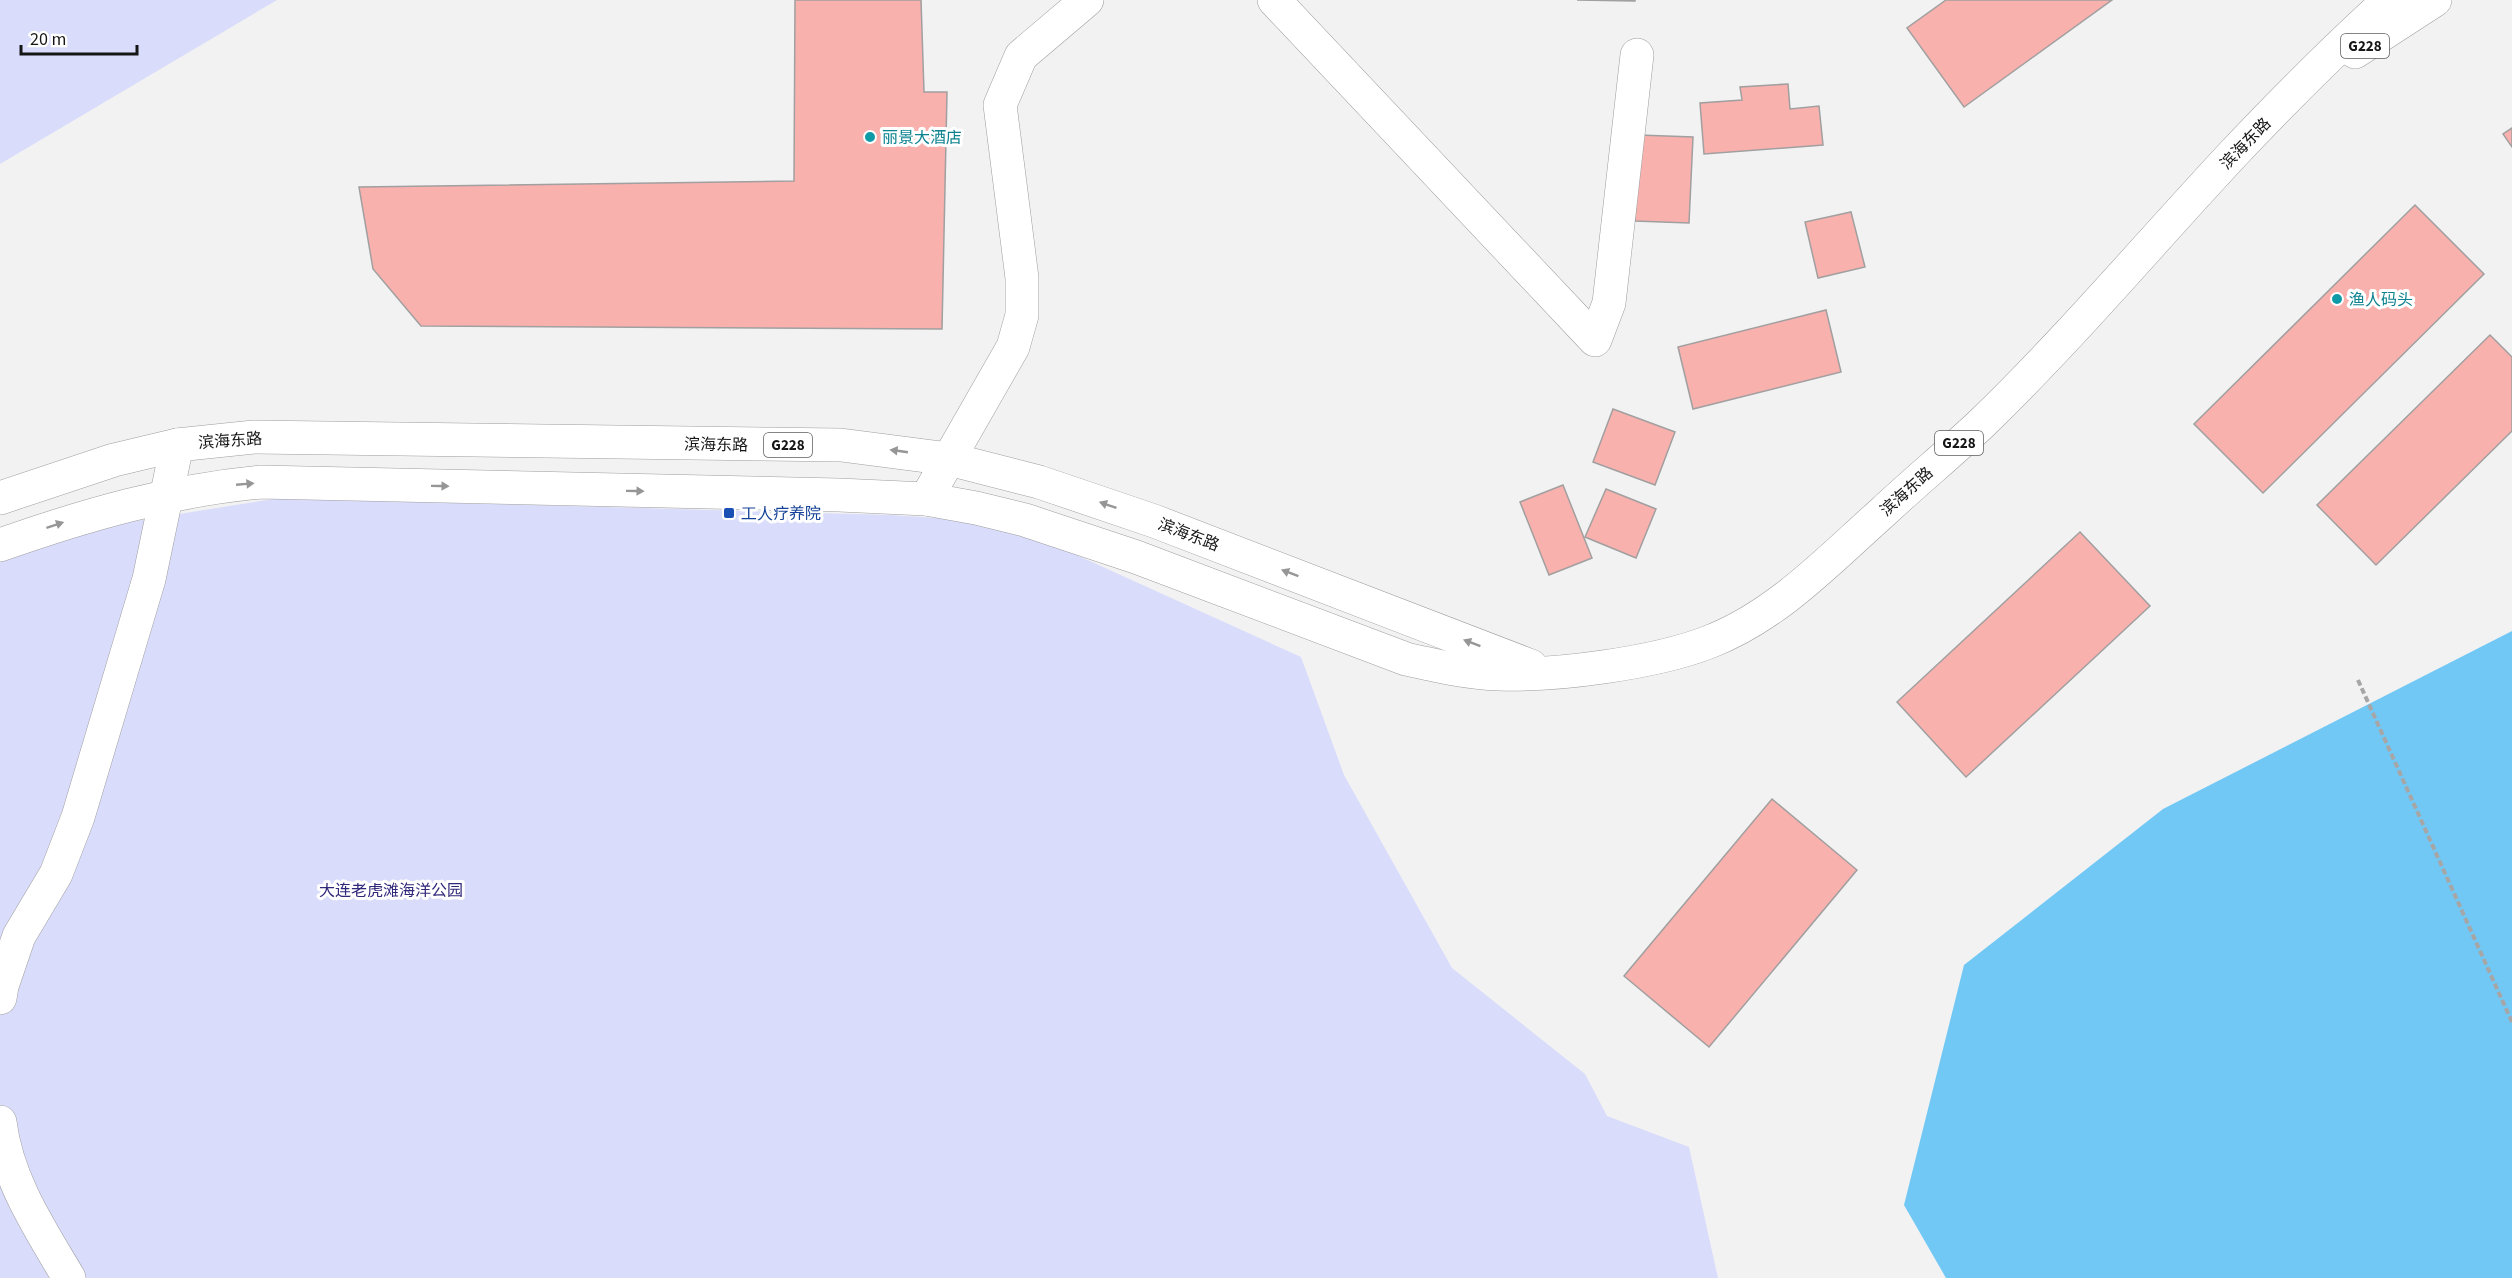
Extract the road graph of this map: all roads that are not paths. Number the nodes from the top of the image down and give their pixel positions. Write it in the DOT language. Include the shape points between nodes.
graph roads {
  1 [pos="1087,0"];
  2 [pos="1274,0"];
  3 [pos="2389,0"];
  4 [pos="2435,0"];
  5 [pos="1637,55"];
  6 [pos="2296,91"];
  7 [pos="177,445"];
  8 [pos="949,459"];
  9 [pos="166,496"];
  10 [pos="0,498"];
  11 [pos="926,499"];
  12 [pos="0,544"];
  13 [pos="1546,672"];
  14 [pos="0,998"];
  15 [pos="0,1122"];
  16 [pos="69,1278"];
  1 -- 8 [label="main road" via="1021,56 1000,105 1022,278 1022,315 1013,347"];
  2 -- 5 [label="main road" via="1595,340 1609,303"];
  3 -- 6 [label="main road, 滨海东路 / G228"];
  4 -- 6 [label="main road, 滨海东路 / G228"];
  6 -- 13 [label="main road, 滨海东路 / G228" via="1981,424 1791,594 1709,642 1660,656"];
  8 -- 7 [label="main road, 滨海东路 / G228, one-way" via="880,448 817,445 254,437"];
  7 -- 9 [label="main road"];
  7 -- 10 [label="main road, 滨海东路 / G228" via="114,460"];
  8 -- 11 [label="main road"];
  13 -- 8 [label="main road, 滨海东路 / G228, one-way" via="1154,521 1039,482"];
  9 -- 11 [label="main road, 滨海东路 / G228, one-way" via="261,482"];
  12 -- 9 [label="main road, 滨海东路 / G228, one-way" via="61,523"];
  9 -- 14 [label="main road" via="149,579 78,817 56,874 19,936"];
  11 -- 13 [label="main road, 滨海东路 / G228" via="1025,520 1136,557 1406,659 1449,669 1500,674"];
  15 -- 16 [label="main road" via="15,1180"];
}
